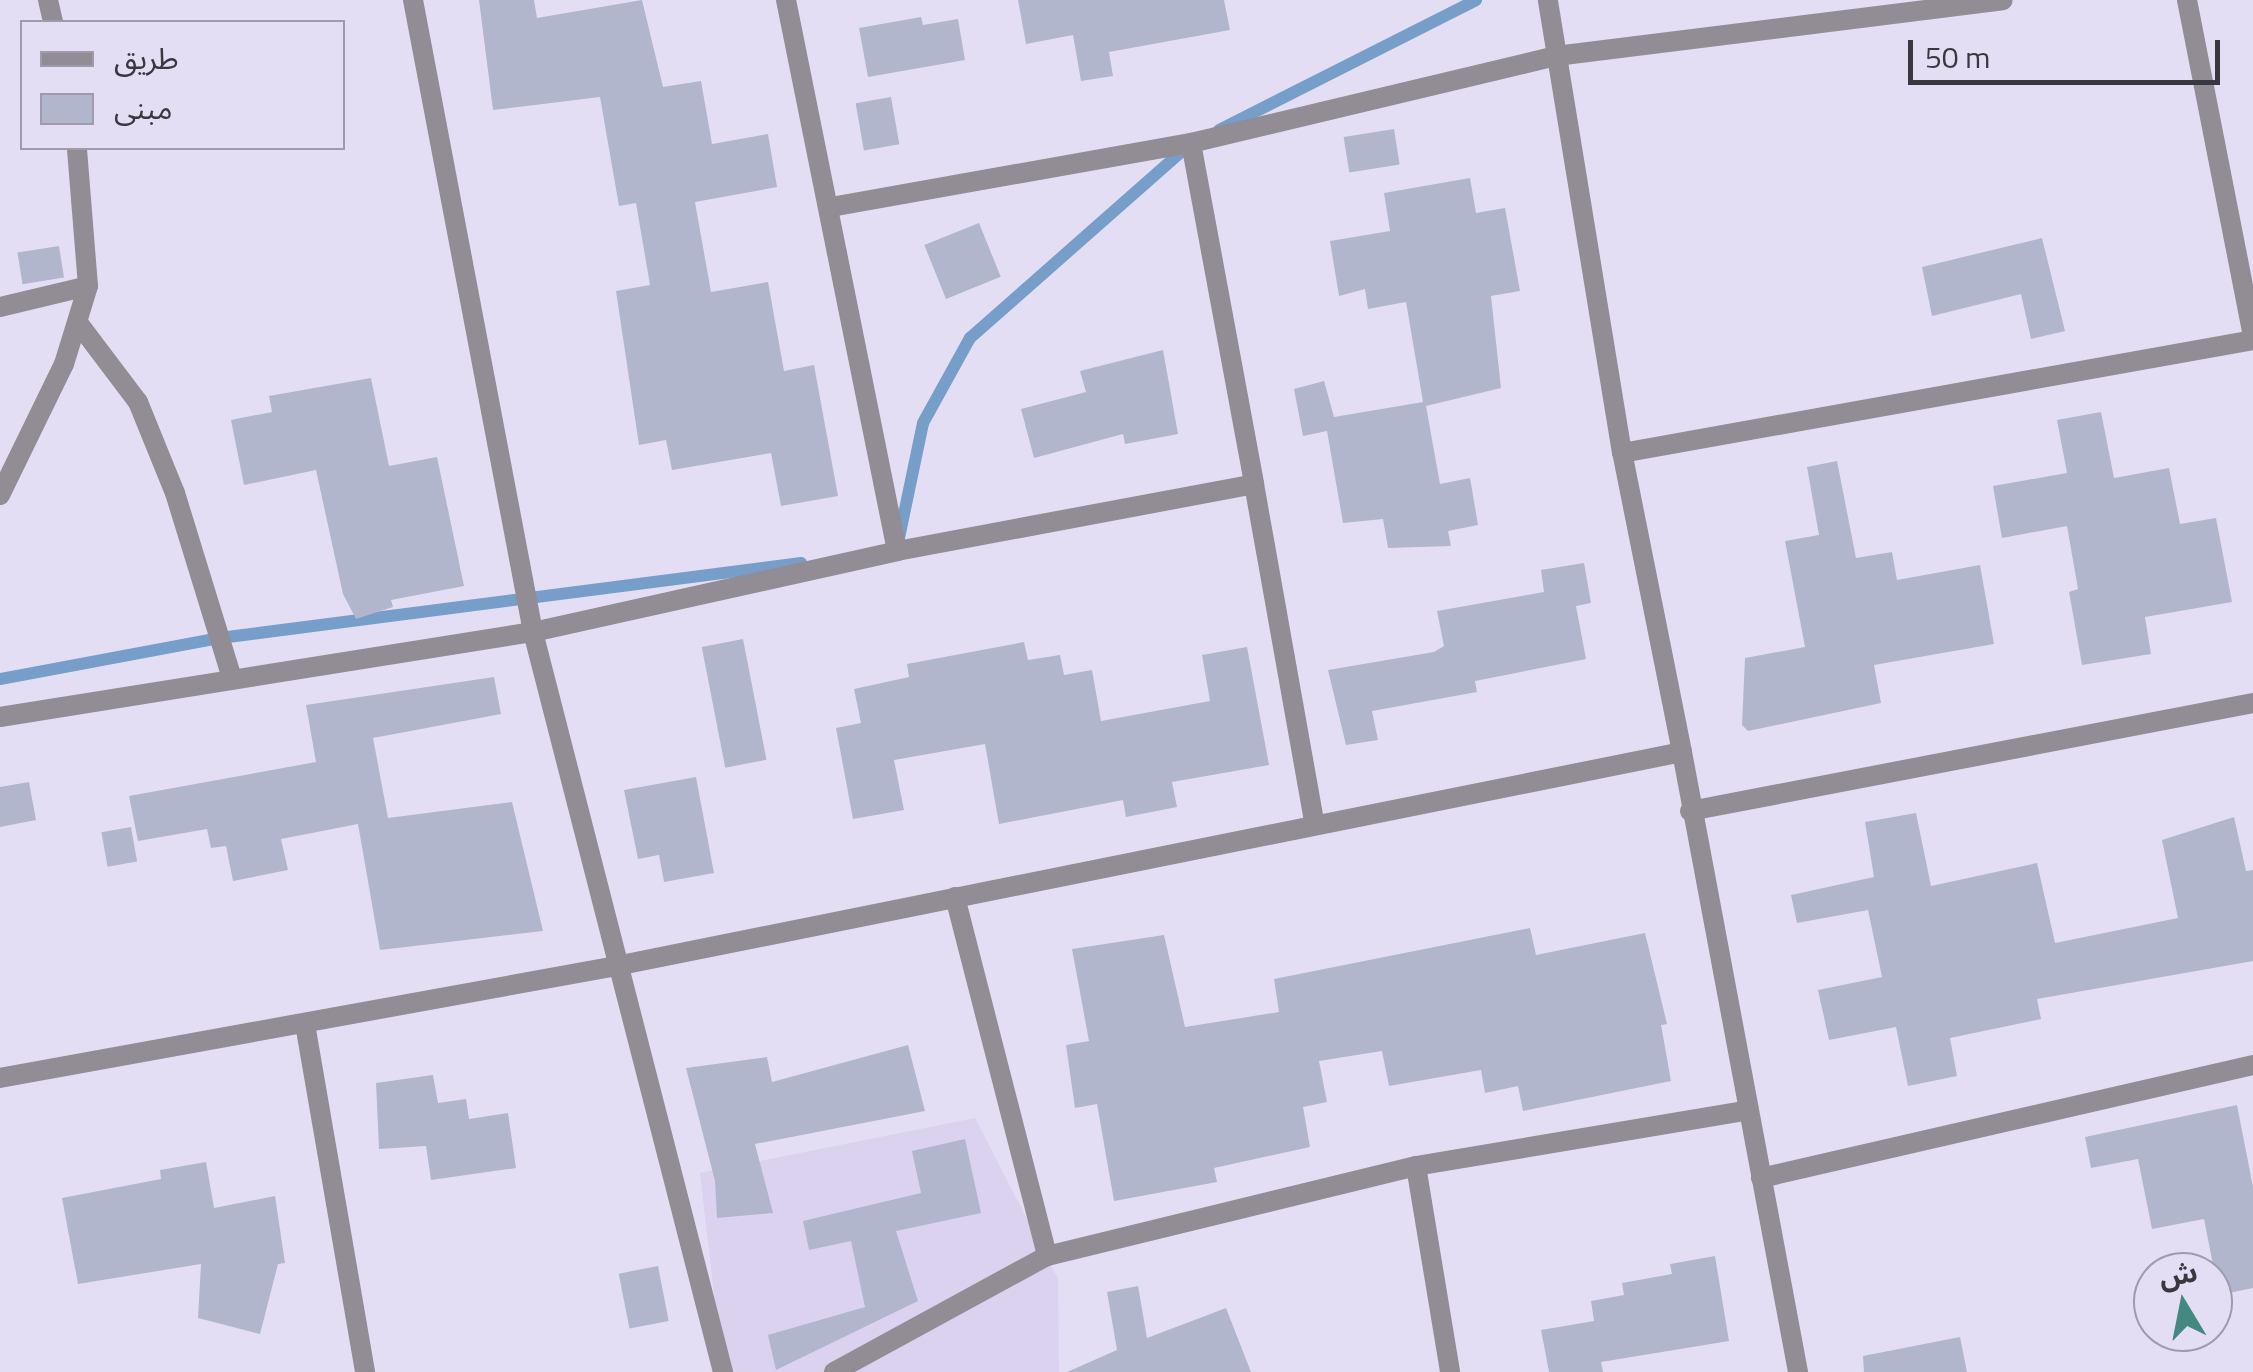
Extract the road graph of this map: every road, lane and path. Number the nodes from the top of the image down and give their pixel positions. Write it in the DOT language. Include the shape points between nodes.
graph roads {
  1 [pos="413,0"];
  2 [pos="786,0"];
  3 [pos="1548,0"];
  4 [pos="2003,0"];
  5 [pos="2187,0"];
  6 [pos="1556,56"];
  7 [pos="1191,143"];
  8 [pos="77,150"];
  9 [pos="831,206"];
  10 [pos="88,286"];
  11 [pos="0,307"];
  12 [pos="79,324"];
  13 [pos="2253,338"];
  14 [pos="1622,453"];
  15 [pos="1254,484"];
  16 [pos="0,495"];
  17 [pos="896,552"];
  18 [pos="533,632"];
  19 [pos="232,678"];
  20 [pos="2253,703"];
  21 [pos="0,717"];
  22 [pos="1682,752"];
  23 [pos="1690,811"];
  24 [pos="1314,822"];
  25 [pos="955,897"];
  26 [pos="616,966"];
  27 [pos="305,1024"];
  28 [pos="2253,1065"];
  29 [pos="0,1078"];
  30 [pos="1746,1111"];
  31 [pos="1416,1166"];
  32 [pos="1761,1178"];
  33 [pos="1047,1256"];
  34 [pos="365,1372"];
  35 [pos="723,1372"];
  36 [pos="834,1372"];
  37 [pos="1450,1372"];
  38 [pos="1798,1372"];
  1 -- 18 [label="street"];
  2 -- 9 [label="street"];
  3 -- 6 [label="street"];
  4 -- 6 [label="street"];
  5 -- 13 [label="street"];
  6 -- 7 [label="street"];
  6 -- 14 [label="street"];
  7 -- 9 [label="street"];
  7 -- 15 [label="street"];
  8 -- 10 [label="street"];
  9 -- 17 [label="street"];
  10 -- 11 [label="street"];
  10 -- 12 [label="street"];
  12 -- 16 [label="street"];
  12 -- 19 [label="street" via="138,402 176,493"];
  13 -- 14 [label="street"];
  14 -- 22 [label="street"];
  15 -- 17 [label="street"];
  15 -- 24 [label="street"];
  17 -- 18 [label="street"];
  18 -- 19 [label="street"];
  18 -- 26 [label="street"];
  19 -- 21 [label="street"];
  20 -- 23 [label="street"];
  22 -- 23 [label="street"];
  22 -- 24 [label="street"];
  23 -- 30 [label="street"];
  24 -- 25 [label="street"];
  25 -- 26 [label="street"];
  25 -- 33 [label="street"];
  26 -- 27 [label="street"];
  26 -- 35 [label="street" via="666,1136"];
  27 -- 29 [label="street"];
  27 -- 34 [label="street"];
  28 -- 32 [label="street"];
  30 -- 31 [label="street"];
  30 -- 32 [label="street"];
  31 -- 33 [label="street"];
  31 -- 37 [label="street"];
  32 -- 38 [label="street"];
  33 -- 36 [label="street"];
}
